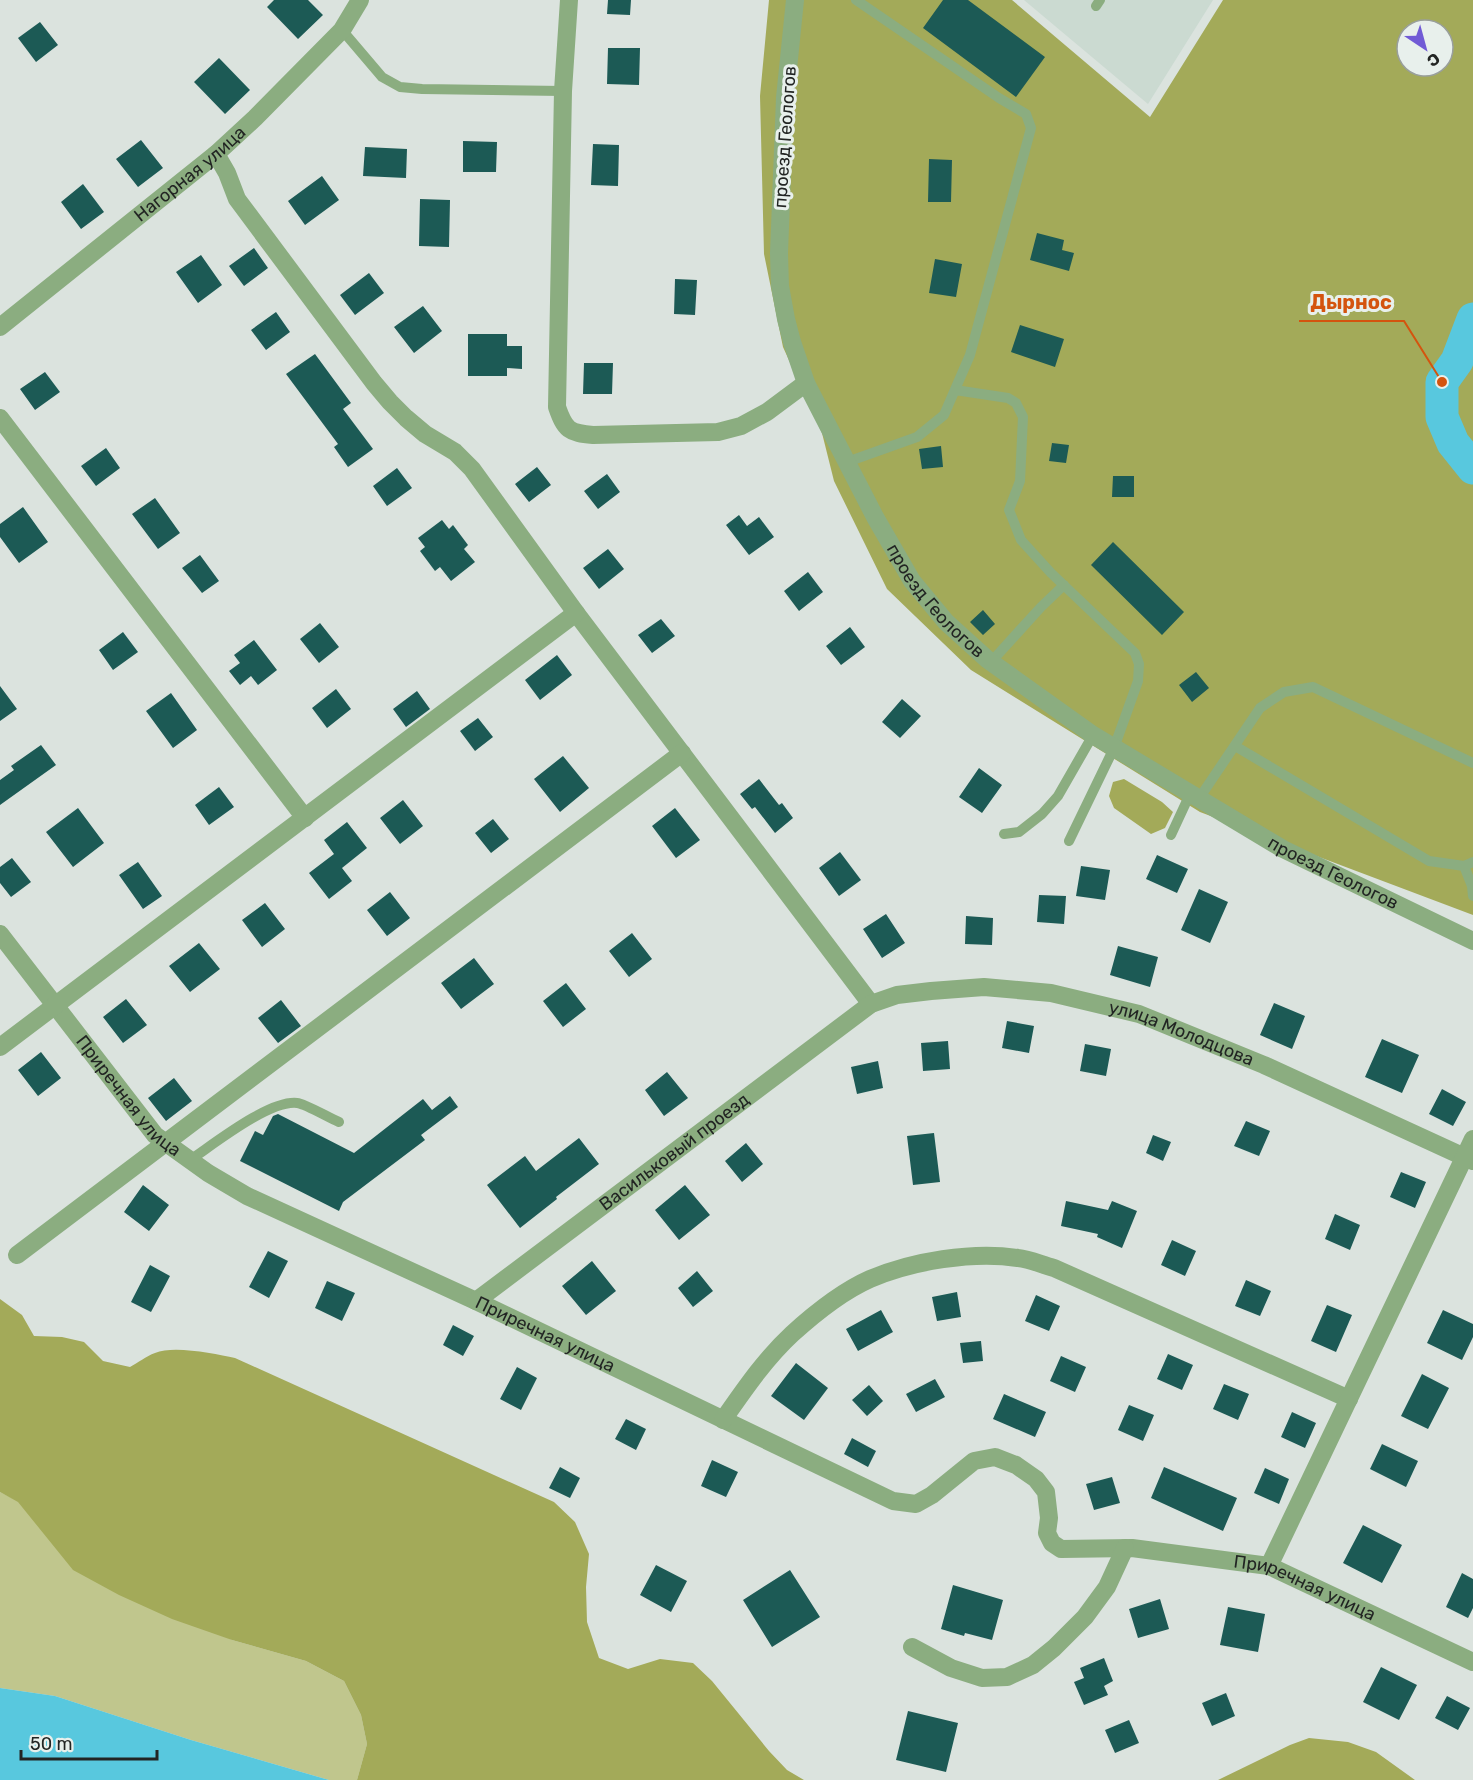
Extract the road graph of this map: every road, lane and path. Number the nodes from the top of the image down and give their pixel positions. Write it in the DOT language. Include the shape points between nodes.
graph roads {
  1 [pos="360,0"];
  2 [pos="569,0"];
  3 [pos="795,0"];
  4 [pos="856,0"];
  5 [pos="342,30"];
  6 [pos="563,91"];
  7 [pos="216,154"];
  8 [pos="0,327"];
  9 [pos="806,383"];
  10 [pos="955,390"];
  11 [pos="0,418"];
  12 [pos="847,462"];
  13 [pos="1064,585"];
  14 [pos="576,613"];
  15 [pos="992,662"];
  16 [pos="1093,735"];
  17 [pos="1235,746"];
  18 [pos="1114,748"];
  19 [pos="682,753"];
  20 [pos="1473,763"];
  21 [pos="1194,797"];
  22 [pos="304,818"];
  23 [pos="1004,834"];
  24 [pos="1171,835"];
  25 [pos="1069,841"];
  26 [pos="1469,864"];
  27 [pos="1473,896"];
  28 [pos="0,934"];
  29 [pos="1473,941"];
  30 [pos="871,1004"];
  31 [pos="55,1006"];
  32 [pos="0,1047"];
  33 [pos="339,1122"];
  34 [pos="1473,1139"];
  35 [pos="166,1142"];
  36 [pos="1469,1159"];
  37 [pos="190,1160"];
  38 [pos="17,1255"];
  39 [pos="476,1301"];
  40 [pos="1349,1399"];
  41 [pos="723,1419"];
  42 [pos="1125,1548"];
  43 [pos="1269,1566"];
  44 [pos="912,1647"];
  45 [pos="1473,1662"];
  1 -- 5 [label="street, Нагорная улица"];
  2 -- 6 [label="street"];
  3 -- 9 [label="street, проезд Геологов" via="785,98 778,253 786,319"];
  4 -- 10 [label="lane" via="1026,114 1031,128 970,355"];
  5 -- 6 [label="lane" via="382,77 400,87"];
  5 -- 7 [label="street, Нагорная улица"];
  6 -- 9 [label="street" via="557,407 562,423 574,433 593,435 718,432 741,426 767,412"];
  7 -- 8 [label="street, Нагорная улица"];
  7 -- 14 [label="street" via="237,199 374,383 406,418 455,452 472,469"];
  9 -- 12 [label="street, проезд Геологов"];
  10 -- 12 [label="lane" via="944,415 917,437"];
  10 -- 13 [label="lane" via="1008,398 1016,403 1023,417 1020,481 1009,510 1021,540"];
  11 -- 22 [label="street"];
  12 -- 15 [label="street, проезд Геологов" via="912,582 946,622"];
  13 -- 15 [label="lane"];
  13 -- 18 [label="lane" via="1135,653 1139,664 1138,681"];
  14 -- 19 [label="street"];
  14 -- 22 [label="street"];
  15 -- 16 [label="street, проезд Геологов"];
  16 -- 18 [label="street, проезд Геологов"];
  16 -- 23 [label="lane" via="1058,796 1042,814 1019,832"];
  17 -- 20 [label="lane" via="1260,708 1284,692 1313,687"];
  17 -- 21 [label="lane"];
  17 -- 26 [label="lane" via="1429,861"];
  18 -- 21 [label="street, проезд Геологов"];
  18 -- 25 [label="lane"];
  19 -- 30 [label="street"];
  19 -- 35 [label="street"];
  21 -- 24 [label="lane"];
  21 -- 29 [label="street, проезд Геологов" via="1283,849"];
  22 -- 31 [label="street"];
  26 -- 27 [label="lane"];
  28 -- 31 [label="street, Приречная улица"];
  30 -- 36 [label="street, улица Молодцова" via="920,992 984,987 1051,993 1139,1014 1264,1065"];
  30 -- 39 [label="street, Васильковый проезд"];
  31 -- 32 [label="street"];
  31 -- 35 [label="street, Приречная улица" via="155,1135"];
  33 -- 37 [label="lane" via="297,1103 279,1106 261,1113"];
  34 -- 36 [label="street"];
  35 -- 37 [label="street, Приречная улица"];
  35 -- 38 [label="street"];
  36 -- 40 [label="street"];
  37 -- 39 [label="street, Приречная улица" via="247,1196"];
  39 -- 41 [label="street, Приречная улица"];
  40 -- 41 [label="street" via="1054,1268 1019,1258 970,1256 916,1263 869,1279 829,1303 790,1335"];
  40 -- 43 [label="street"];
  41 -- 42 [label="street, Приречная улица" via="893,1502 916,1504 975,1461 995,1457 1016,1465 1046,1492 1047,1533 1052,1543 1061,1549"];
  42 -- 43 [label="street, Приречная улица"];
  42 -- 44 [label="street" via="1107,1587 1086,1617 1033,1665 1007,1677 982,1678 951,1668"];
  43 -- 45 [label="street, Приречная улица"];
}
